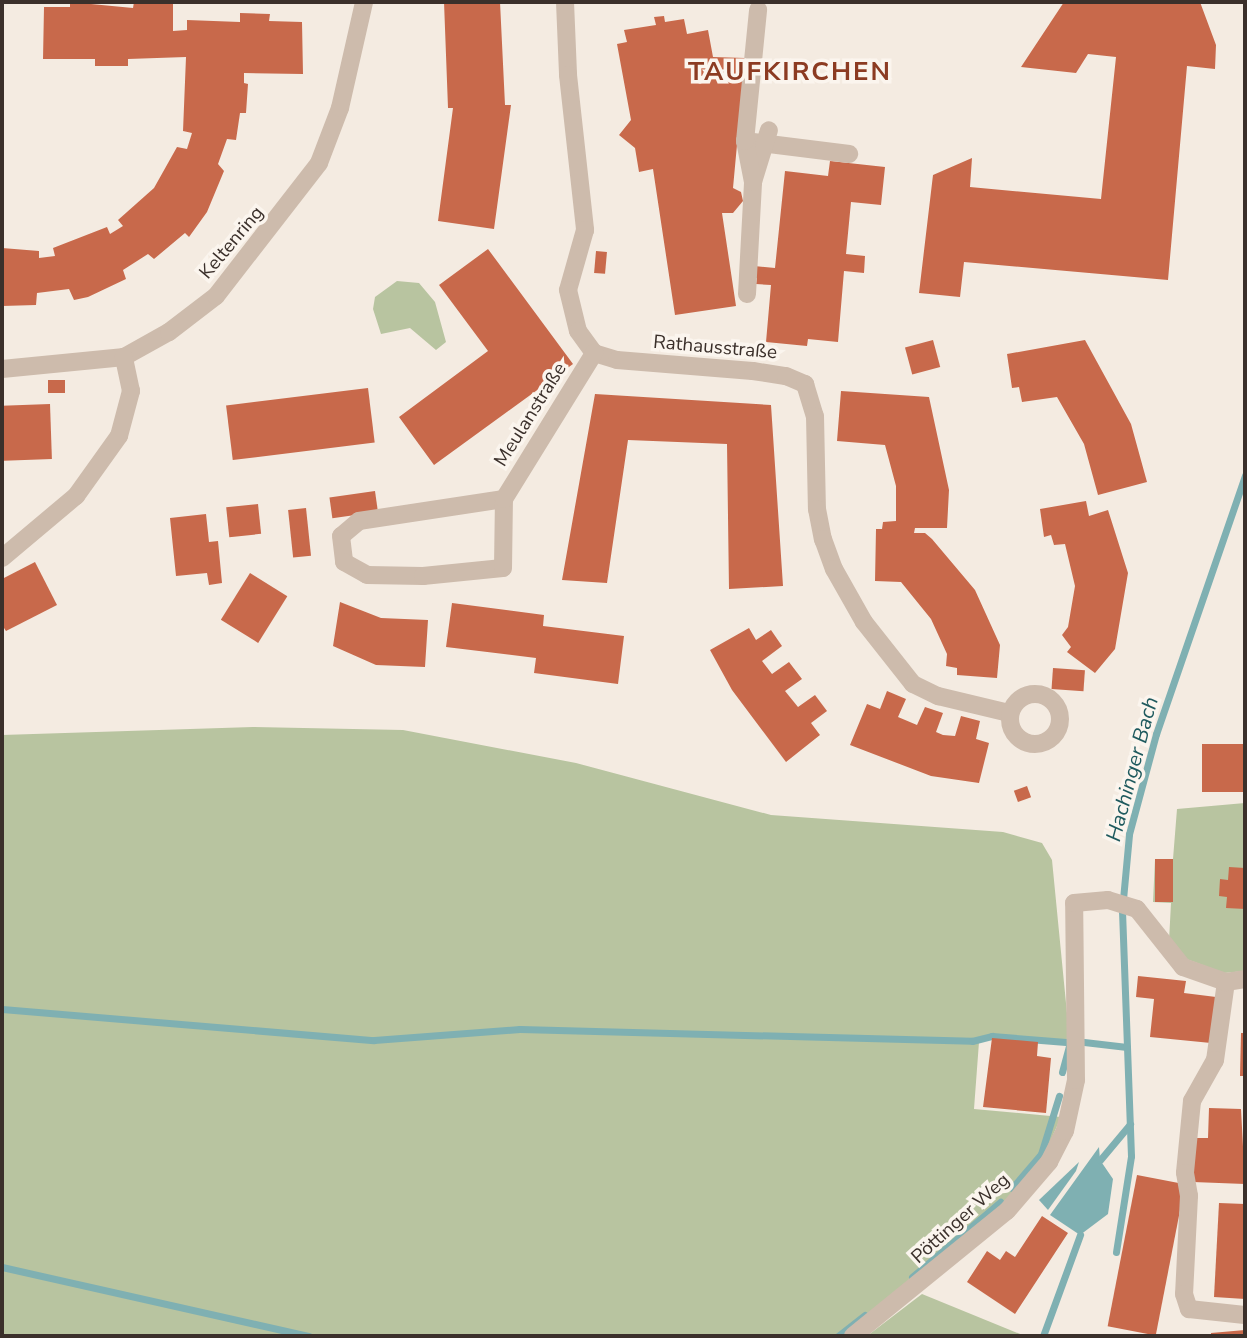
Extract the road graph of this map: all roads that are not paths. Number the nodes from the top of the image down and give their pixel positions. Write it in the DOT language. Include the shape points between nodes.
graph roads {
  1 [pos="364,2"];
  2 [pos="565,2"];
  3 [pos="758,10"];
  4 [pos="768,137"];
  5 [pos="745,141"];
  6 [pos="849,154"];
  7 [pos="753,181"];
  8 [pos="747,294"];
  9 [pos="594,353"];
  10 [pos="124,357"];
  11 [pos="2,369"];
  12 [pos="504,499"];
  13 [pos="2,558"];
  14 [pos="1009,713"];
  15 [pos="1245,979"];
  16 [pos="1226,982"];
  17 [pos="1245,1315"];
  18 [pos="853,1336"];
  1 -- 10 [label="street, Keltenring" via="340,108 319,163 216,296 169,332"];
  2 -- 9 [label="street" via="584,230 568,290 578,331"];
  3 -- 5 [label="street"];
  4 -- 5 [label="street"];
  4 -- 6 [label="street"];
  4 -- 7 [label="street"];
  5 -- 7 [label="street"];
  7 -- 8 [label="street"];
  9 -- 12 [label="street, Meulanstraße"];
  9 -- 14 [label="street, Rathausstraße" via="617,360 786,376 805,384 815,416 817,509 823,539 864,622 913,684 938,696"];
  10 -- 11 [label="street, Keltenring"];
  10 -- 13 [label="street" via="131,391 119,436 76,496"];
  12 -- 12 [label="street, Meulanstraße" via="503,568 423,576 367,575 344,562 341,536 359,521"];
  15 -- 16 [label="street"];
  16 -- 17 [label="street" via="1215,1060 1192,1101 1185,1173 1189,1196 1184,1294 1189,1309"];
  16 -- 18 [label="street, Pöttinger Weg" via="1184,967 1137,909 1108,900 1074,903 1076,1080 1065,1131 1049,1161 1007,1211"];
}
